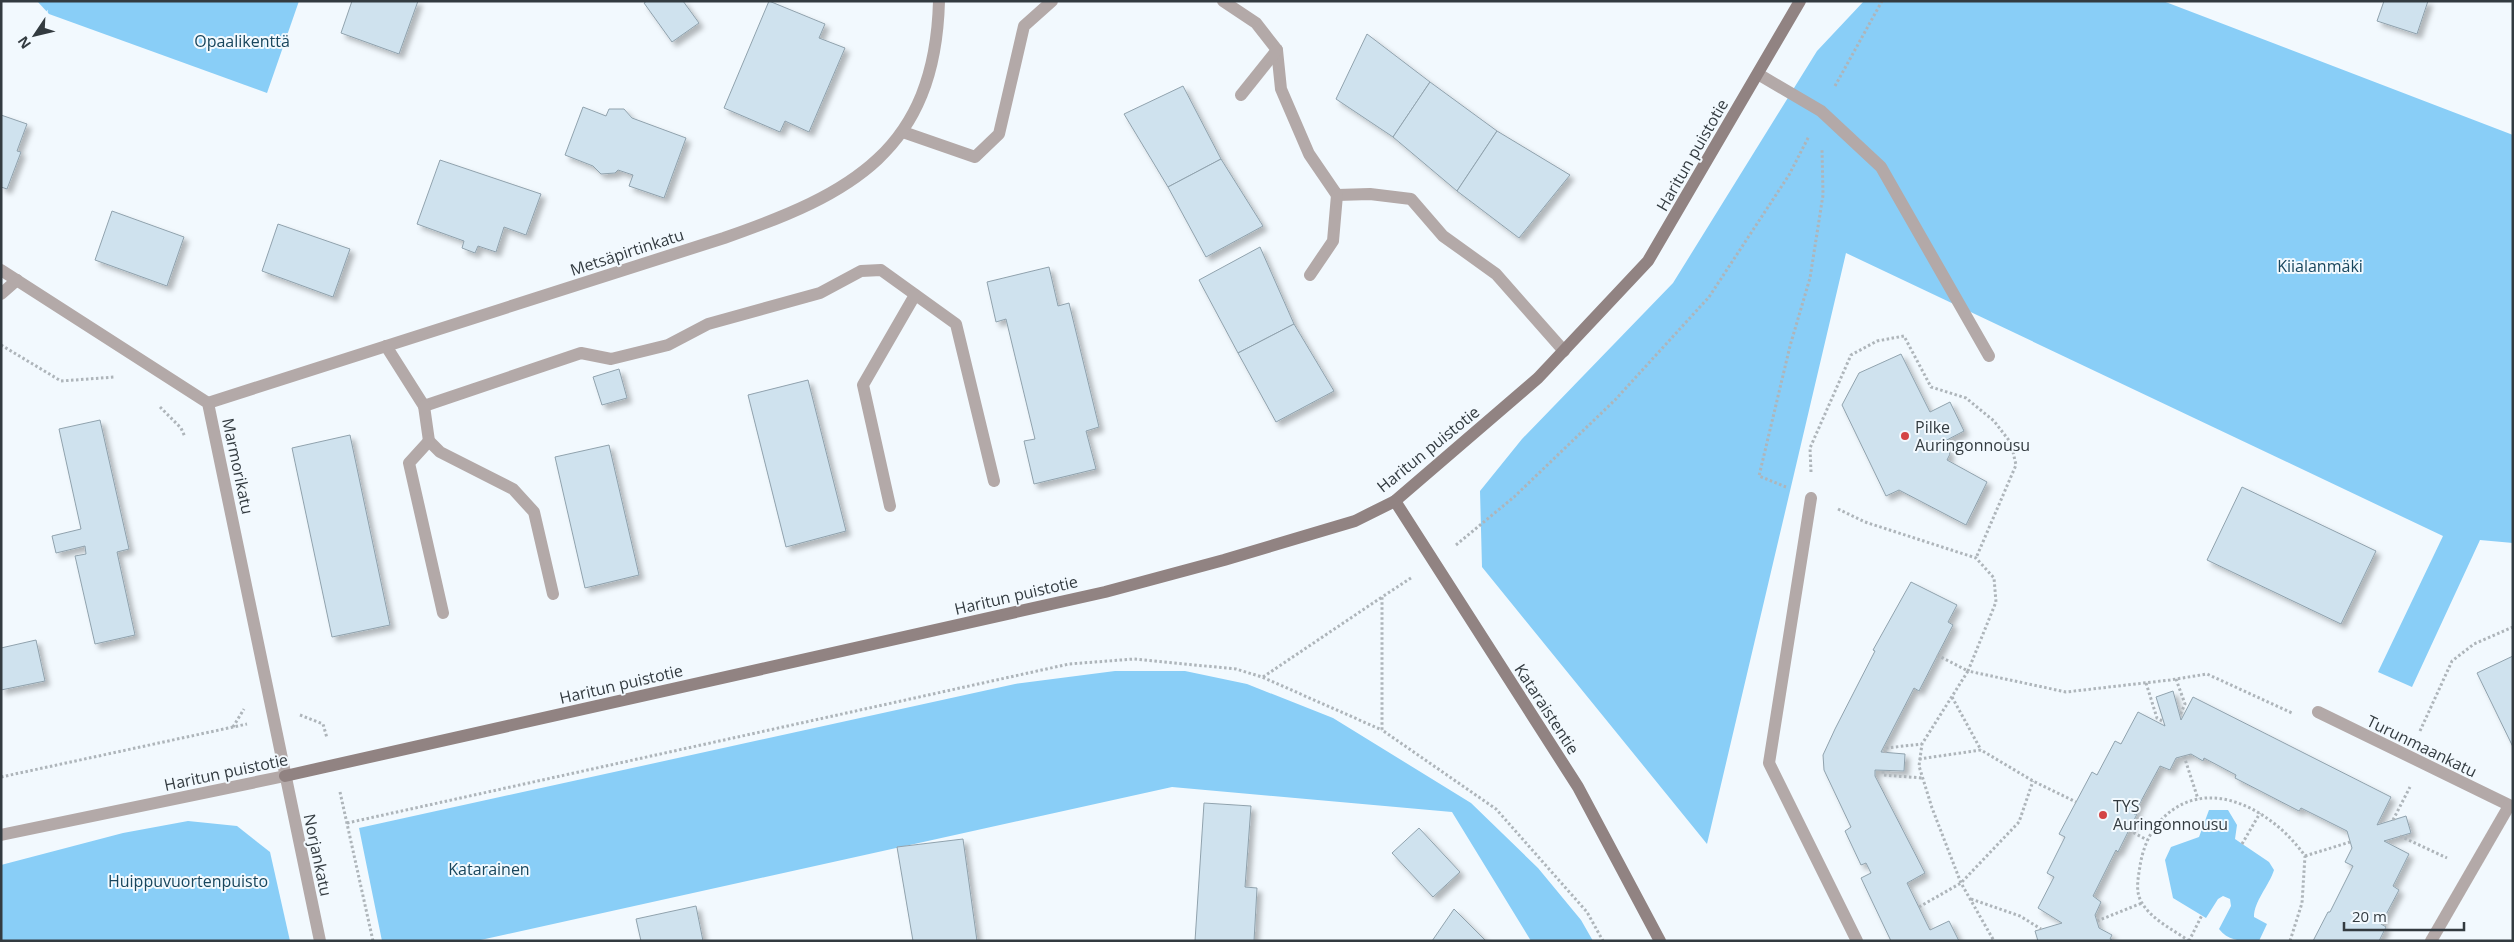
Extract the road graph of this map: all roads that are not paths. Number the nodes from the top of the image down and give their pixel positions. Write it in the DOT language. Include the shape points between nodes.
graph roads {
  1 [pos="940,1"];
  2 [pos="1052,1"];
  3 [pos="1223,1"];
  4 [pos="1800,1"];
  5 [pos="1277,50"];
  6 [pos="1758,74"];
  7 [pos="1241,95"];
  8 [pos="903,132"];
  9 [pos="1337,195"];
  10 [pos="1,270"];
  11 [pos="1310,274"];
  12 [pos="17,280"];
  13 [pos="1,294"];
  14 [pos="916,295"];
  15 [pos="386,346"];
  16 [pos="1564,350"];
  17 [pos="1989,356"];
  18 [pos="208,403"];
  19 [pos="424,406"];
  20 [pos="429,442"];
  21 [pos="994,481"];
  22 [pos="1812,498"];
  23 [pos="1395,501"];
  24 [pos="890,506"];
  25 [pos="553,594"];
  26 [pos="443,613"];
  27 [pos="2318,712"];
  28 [pos="285,776"];
  29 [pos="2511,807"];
  30 [pos="1,835"];
  31 [pos="320,941"];
  32 [pos="1660,941"];
  33 [pos="1857,941"];
  34 [pos="2431,941"];
  1 -- 8 [label="street, Metsäpirtinkatu" via="935,45 927,75 918,103"];
  2 -- 8 [label="street" via="1024,26 999,134 974,156"];
  3 -- 5 [label="street" via="1256,23"];
  4 -- 6 [label="street, Haritun puistotie"];
  5 -- 7 [label="street"];
  5 -- 9 [label="street" via="1282,89 1309,154"];
  6 -- 16 [label="street, Haritun puistotie" via="1648,261"];
  6 -- 17 [label="street" via="1821,111 1881,167"];
  8 -- 15 [label="street, Metsäpirtinkatu" via="858,177 796,212"];
  9 -- 11 [label="street" via="1333,241"];
  9 -- 16 [label="street" via="1370,194 1411,199 1443,236 1496,274"];
  10 -- 12 [label="street, Marmorikatu"];
  12 -- 13 [label="street"];
  12 -- 18 [label="street, Marmorikatu"];
  14 -- 19 [label="street" via="881,270 860,271 820,293 708,324 668,345 611,359 581,353"];
  14 -- 21 [label="street" via="956,324"];
  14 -- 24 [label="street" via="862,385"];
  15 -- 18 [label="street, Metsäpirtinkatu"];
  15 -- 19 [label="street"];
  16 -- 23 [label="street, Haritun puistotie" via="1538,378"];
  18 -- 28 [label="street, Marmorikatu"];
  19 -- 20 [label="street"];
  20 -- 25 [label="street" via="440,452 512,489 534,512"];
  20 -- 26 [label="street" via="409,463"];
  22 -- 33 [label="street" via="1769,763"];
  23 -- 28 [label="street, Haritun puistotie" via="1355,521 1104,592"];
  23 -- 32 [label="street, Kataraistentie" via="1578,787"];
  27 -- 29 [label="street, Turunmaankatu"];
  28 -- 30 [label="street, Haritun puistotie"];
  28 -- 31 [label="street, Norjankatu"];
  29 -- 34 [label="street"];
}
